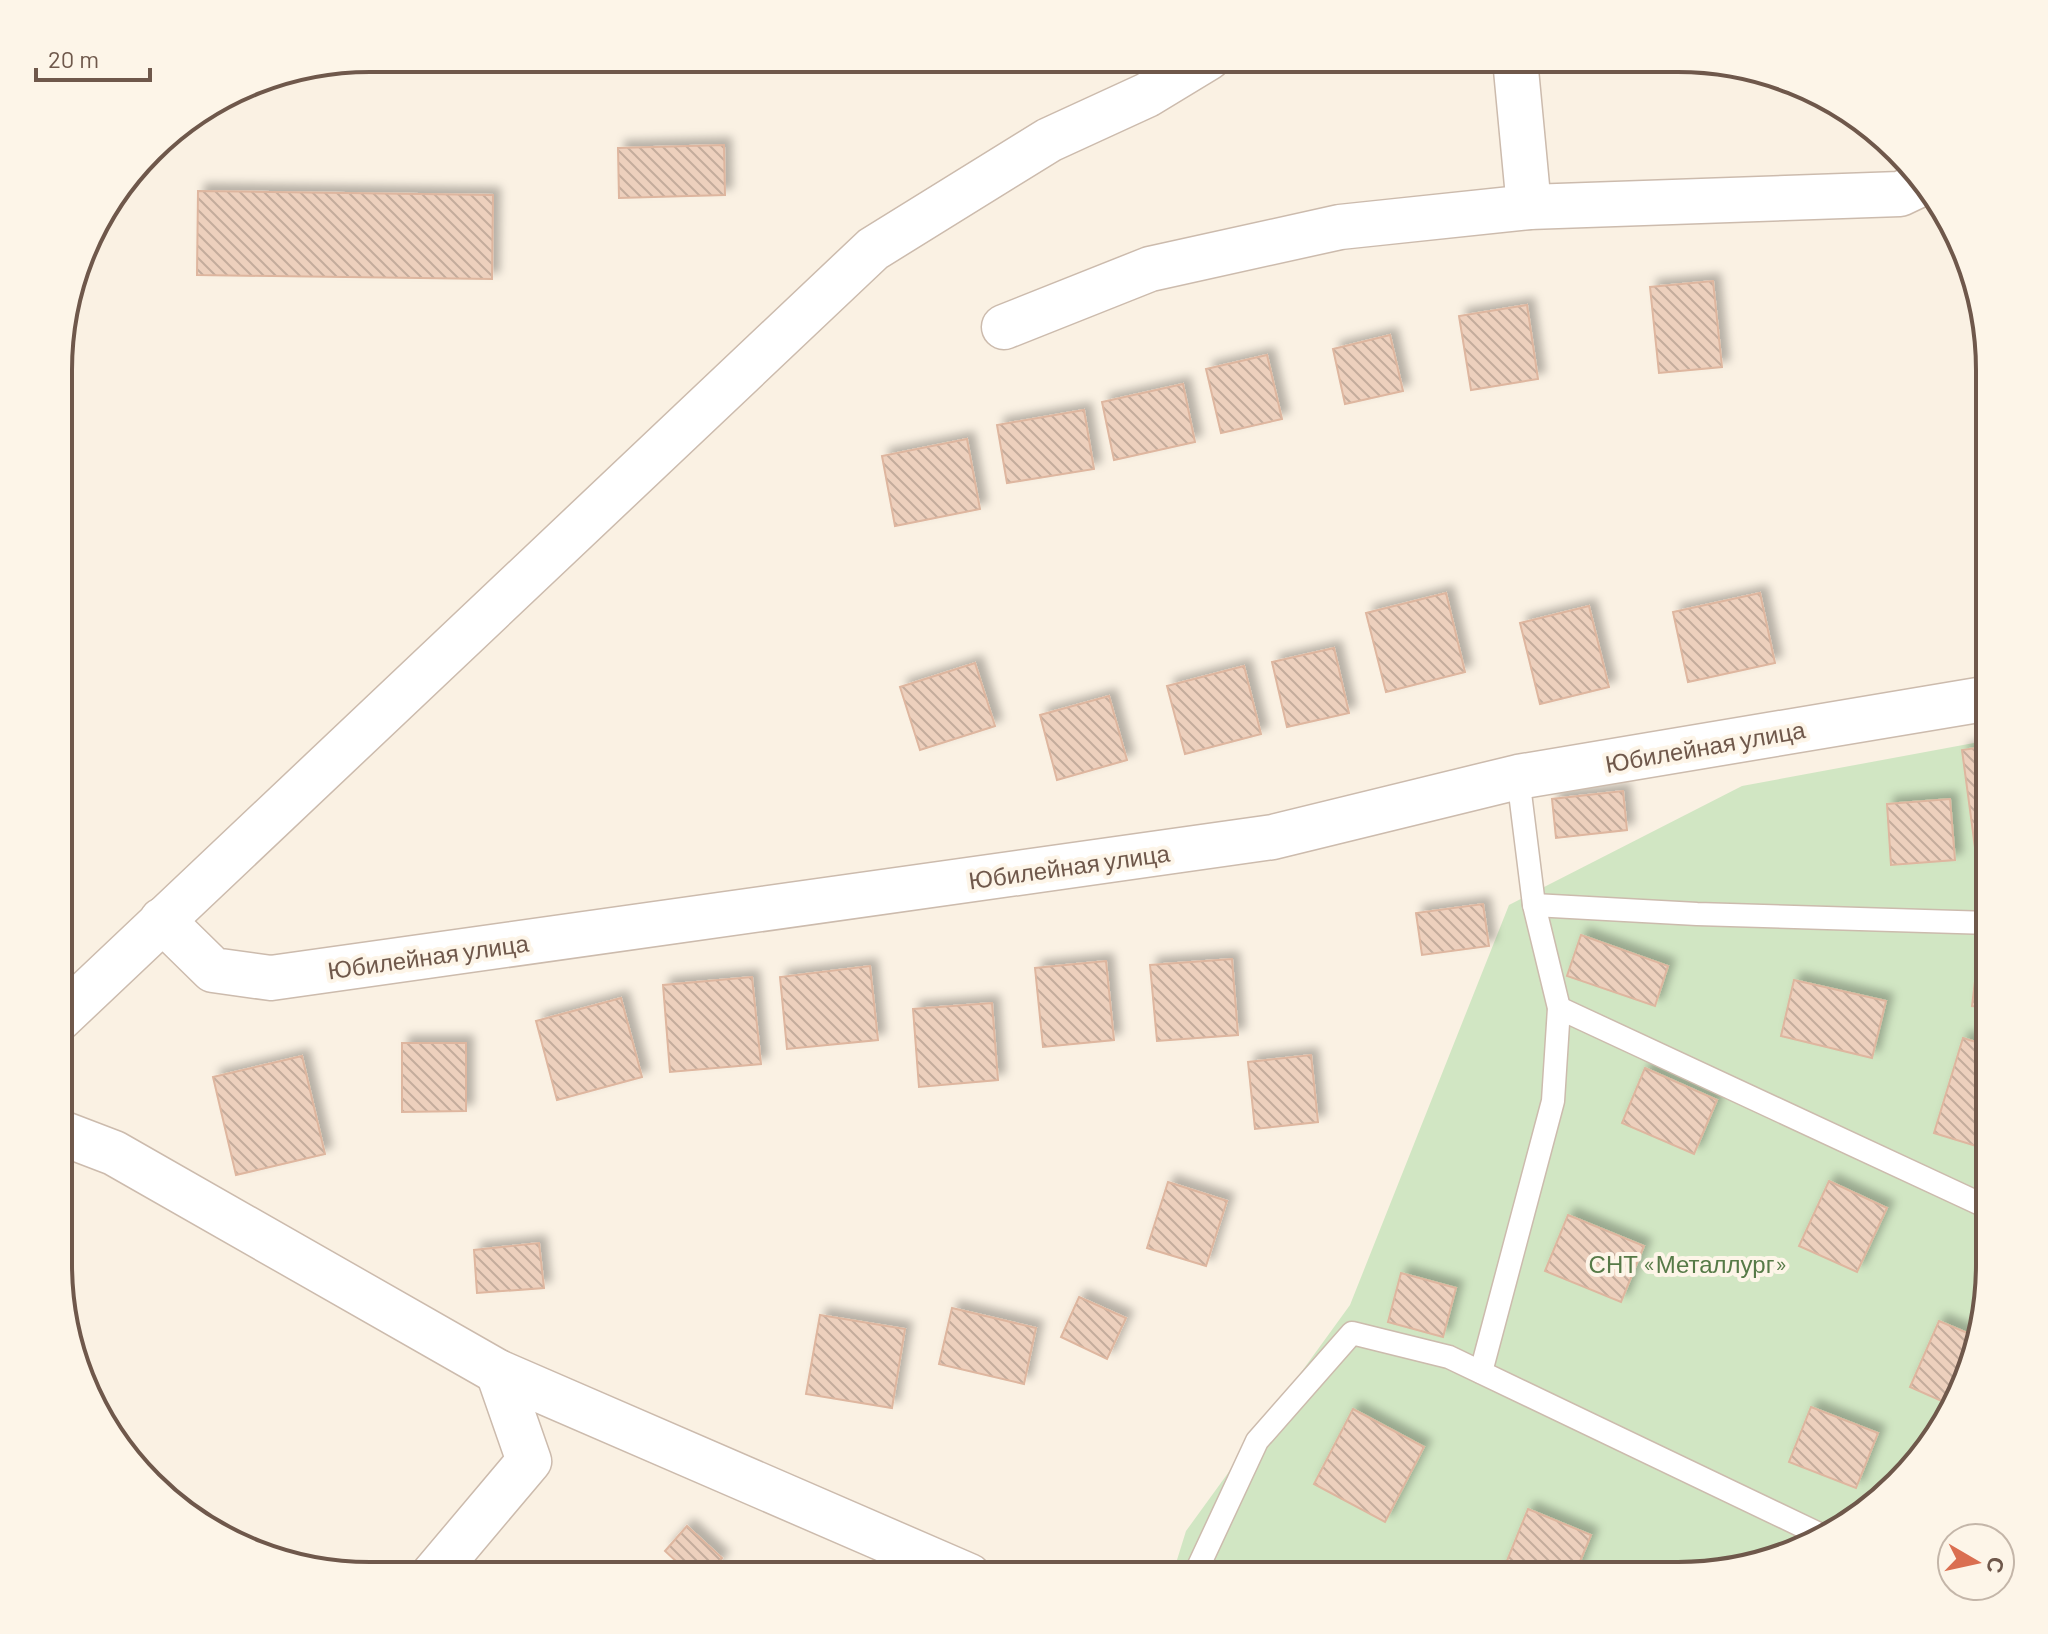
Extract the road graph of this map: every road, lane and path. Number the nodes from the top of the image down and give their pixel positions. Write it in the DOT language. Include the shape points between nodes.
graph roads {
  1 [pos="1185,72"];
  2 [pos="1516,72"];
  3 [pos="1913,188"];
  4 [pos="1529,207"];
  5 [pos="1004,327"];
  6 [pos="1976,700"];
  7 [pos="1518,777"];
  8 [pos="1534,905"];
  9 [pos="162,920"];
  10 [pos="1976,923"];
  11 [pos="72,1007"];
  12 [pos="1559,1008"];
  13 [pos="72,1137"];
  14 [pos="1976,1202"];
  15 [pos="498,1372"];
  16 [pos="1481,1372"];
  17 [pos="1811,1530"];
  18 [pos="444,1562"];
  19 [pos="937,1562"];
  20 [pos="1201,1562"];
  1 -- 9 [label="street" via="1049,140 873,249"];
  2 -- 4 [label="street"];
  3 -- 4 [label="street" via="1900,194"];
  4 -- 5 [label="street" via="1340,227 1164,266"];
  6 -- 7 [label="street, Юбилейная улица"];
  7 -- 8 [label="lane"];
  7 -- 9 [label="street, Юбилейная улица" via="1273,837 271,978 213,970"];
  8 -- 10 [label="lane"];
  8 -- 12 [label="lane"];
  9 -- 11 [label="street"];
  12 -- 14 [label="lane"];
  12 -- 16 [label="lane" via="1553,1101"];
  13 -- 15 [label="street" via="114,1153"];
  15 -- 18 [label="street" via="529,1461"];
  15 -- 19 [label="street"];
  16 -- 17 [label="lane"];
  16 -- 20 [label="lane" via="1449,1357 1352,1333 1257,1441"];
}
